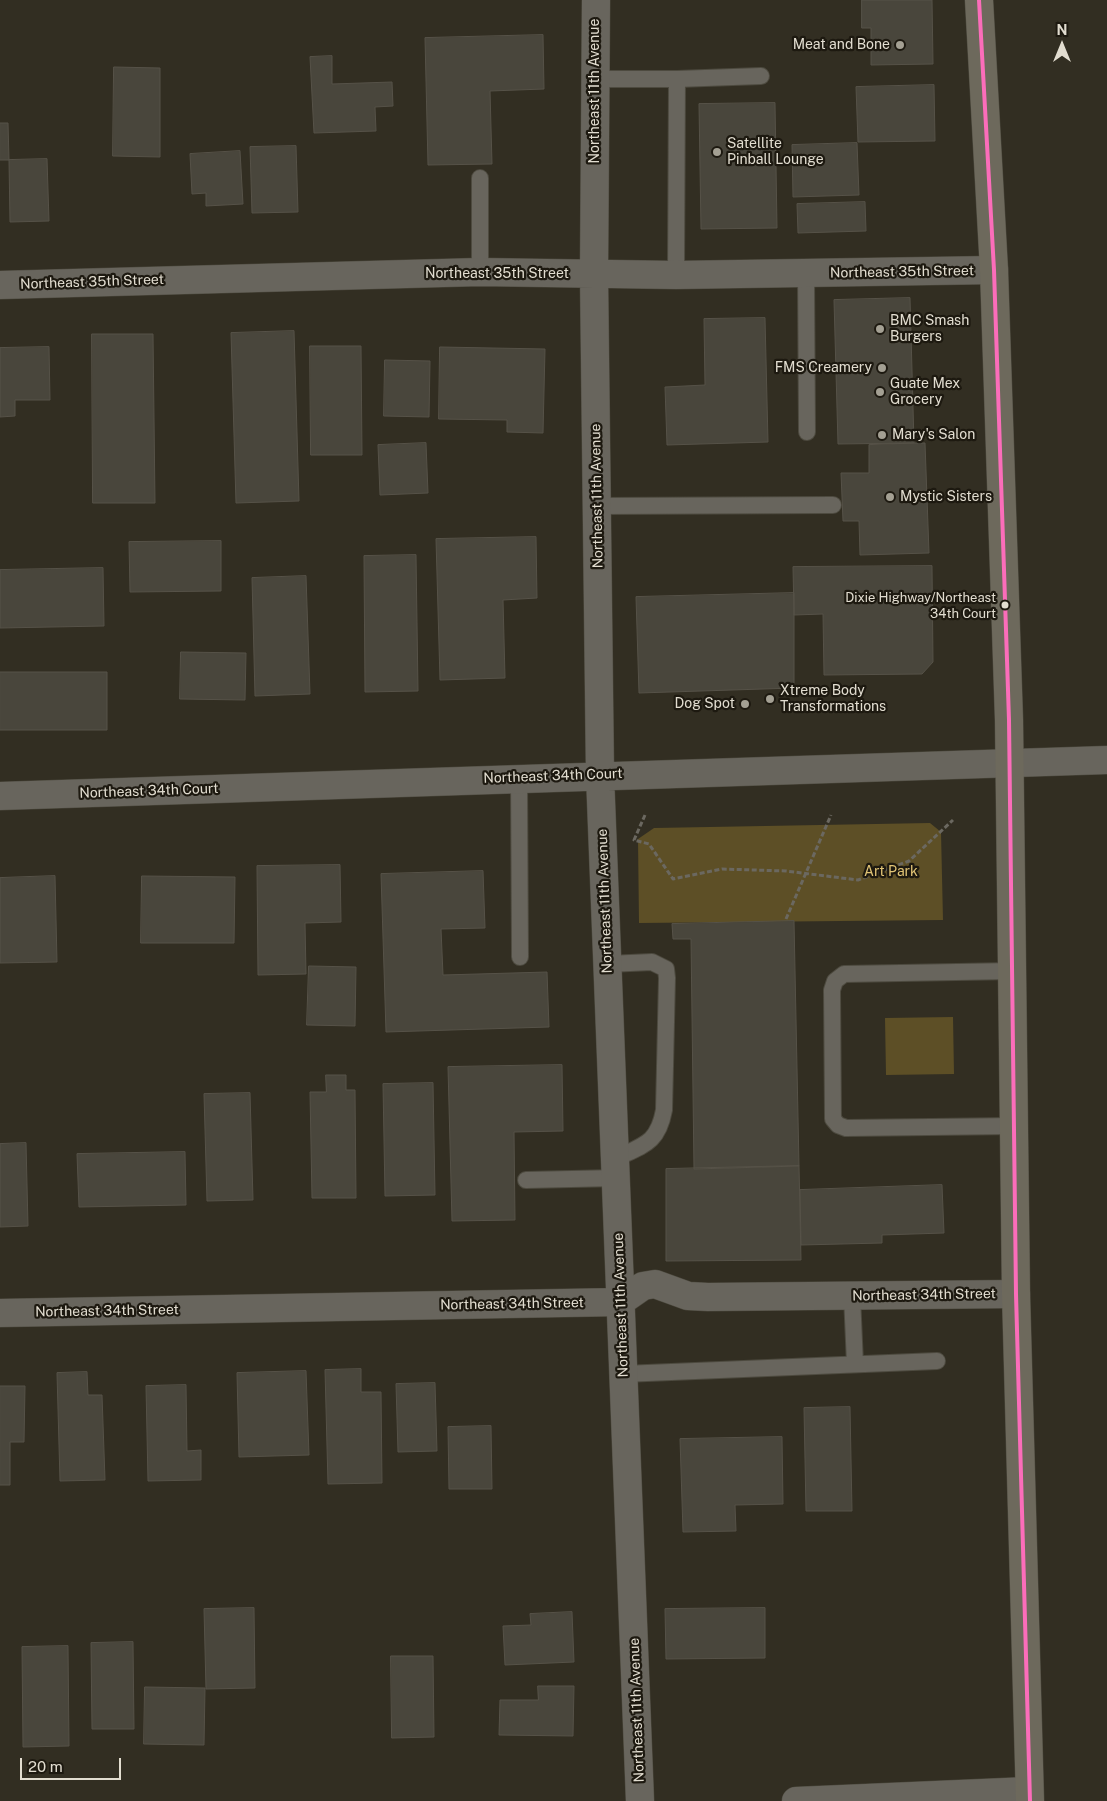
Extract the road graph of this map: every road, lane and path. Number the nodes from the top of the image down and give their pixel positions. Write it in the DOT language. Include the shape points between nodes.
graph roads {
  1 [pos="596,0"];
  2 [pos="980,0"];
  3 [pos="761,76"];
  4 [pos="596,79"];
  5 [pos="677,79"];
  6 [pos="480,178"];
  7 [pos="994,270"];
  8 [pos="480,272"];
  9 [pos="806,274"];
  10 [pos="594,275"];
  11 [pos="676,275"];
  12 [pos="0,285"];
  13 [pos="807,432"];
  14 [pos="833,505"];
  15 [pos="597,506"];
  16 [pos="1107,760"];
  17 [pos="1010,761"];
  18 [pos="600,775"];
  19 [pos="519,778"];
  20 [pos="0,796"];
  21 [pos="645,815"];
  22 [pos="831,815"];
  23 [pos="953,820"];
  24 [pos="805,874"];
  25 [pos="786,919"];
  26 [pos="520,957"];
  27 [pos="608,964"];
  28 [pos="1013,971"];
  29 [pos="1014,1126"];
  30 [pos="616,1168"];
  31 [pos="526,1180"];
  32 [pos="1016,1294"];
  33 [pos="852,1296"];
  34 [pos="620,1302"];
  35 [pos="0,1313"];
  36 [pos="937,1361"];
  37 [pos="855,1364"];
  38 [pos="623,1374"];
  39 [pos="1030,1796"];
  40 [pos="640,1801"];
  41 [pos="812,1801"];
  1 -- 4 [label="street, Northeast 11th Avenue"];
  2 -- 7 [label="main road"];
  3 -- 5 [label="lane"];
  4 -- 5 [label="lane"];
  4 -- 10 [label="street, Northeast 11th Avenue"];
  5 -- 11 [label="lane"];
  6 -- 8 [label="lane"];
  7 -- 9 [label="street, Northeast 35th Street"];
  7 -- 17 [label="main road"];
  8 -- 10 [label="street, Northeast 35th Street"];
  8 -- 12 [label="street, Northeast 35th Street"];
  9 -- 11 [label="street, Northeast 35th Street"];
  9 -- 13 [label="lane"];
  10 -- 11 [label="street, Northeast 35th Street"];
  10 -- 15 [label="street, Northeast 11th Avenue"];
  14 -- 15 [label="lane"];
  15 -- 18 [label="street, Northeast 11th Avenue"];
  16 -- 17 [label="street, Northeast 34th Court"];
  17 -- 18 [label="street, Northeast 34th Court"];
  17 -- 28 [label="main road"];
  18 -- 19 [label="street, Northeast 34th Court"];
  18 -- 27 [label="street, Northeast 11th Avenue"];
  19 -- 20 [label="street, Northeast 34th Court"];
  19 -- 26 [label="lane"];
  21 -- 24 [label="path" via="634,840 649,844 672,879 722,869"];
  22 -- 24 [label="path"];
  23 -- 24 [label="path" via="909,861 858,880"];
  24 -- 25 [label="path"];
  27 -- 30 [label="street, Northeast 11th Avenue"];
  27 -- 30 [label="lane" via="652,962 666,968 668,978 661,1126 655,1138"];
  28 -- 29 [label="main road"];
  28 -- 29 [label="lane" via="844,974 835,981 832,990 833,1118 838,1125 846,1128"];
  29 -- 32 [label="main road"];
  30 -- 31 [label="lane"];
  30 -- 34 [label="street, Northeast 11th Avenue"];
  32 -- 33 [label="street, Northeast 34th Street"];
  32 -- 39 [label="main road"];
  33 -- 34 [label="street, Northeast 34th Street" via="698,1297 655,1284 643,1286"];
  33 -- 37 [label="lane"];
  34 -- 35 [label="street, Northeast 34th Street"];
  34 -- 38 [label="street, Northeast 11th Avenue"];
  36 -- 37 [label="lane"];
  37 -- 38 [label="lane"];
  38 -- 40 [label="street, Northeast 11th Avenue"];
  39 -- 41 [label="street"];
}
